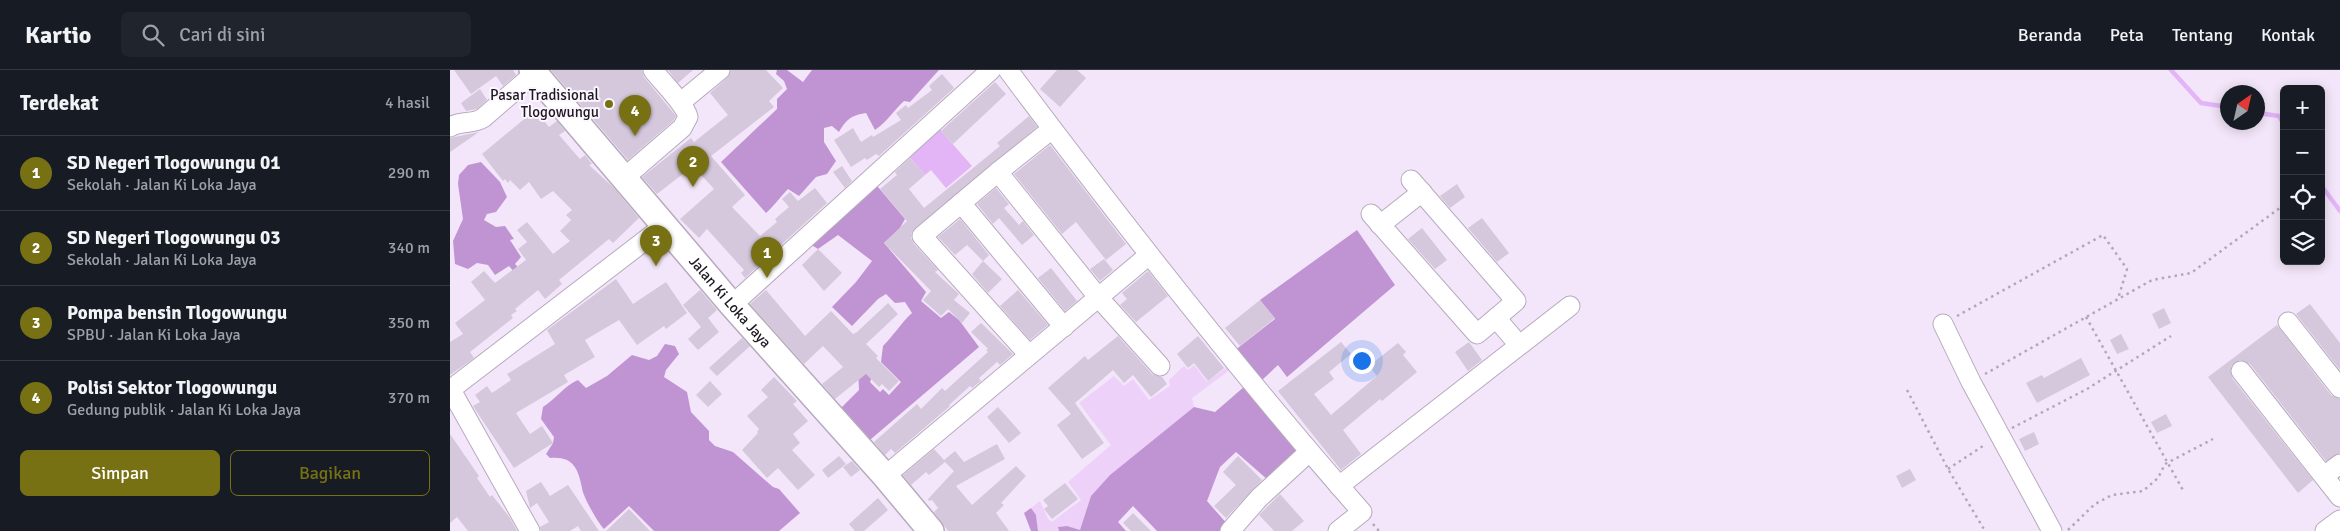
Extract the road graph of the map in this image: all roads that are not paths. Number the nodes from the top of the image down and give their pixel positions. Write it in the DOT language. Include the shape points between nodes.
graph roads {
  1 [pos="653,70"];
  2 [pos="720,70"];
  3 [pos="991,70"];
  4 [pos="1008,70"];
  5 [pos="534,72"];
  6 [pos="681,102"];
  7 [pos="450,127"];
  8 [pos="1052,129"];
  9 [pos="998,172"];
  10 [pos="624,178"];
  11 [pos="961,203"];
  12 [pos="666,225"];
  13 [pos="1149,255"];
  14 [pos="1098,297"];
  15 [pos="732,305"];
  16 [pos="1570,306"];
  17 [pos="1496,318"];
  18 [pos="2288,322"];
  19 [pos="1943,324"];
  20 [pos="1064,327"];
  21 [pos="1519,346"];
  22 [pos="1029,355"];
  23 [pos="1160,366"];
  24 [pos="2241,371"];
  25 [pos="453,383"];
  26 [pos="2340,388"];
  27 [pos="1309,452"];
  28 [pos="2340,464"];
  29 [pos="885,476"];
  30 [pos="2324,476"];
  31 [pos="1339,486"];
  32 [pos="2340,497"];
  33 [pos="2340,520"];
  34 [pos="530,531"];
  35 [pos="931,531"];
  36 [pos="1230,531"];
  37 [pos="1338,531"];
  38 [pos="2052,531"];
  39 [pos="2325,531"];
  1 -- 6 [label="street"];
  2 -- 6 [label="street"];
  3 -- 15 [label="street"];
  4 -- 8 [label="street"];
  5 -- 7 [label="street" via="483,118 476,122 458,122"];
  5 -- 10 [label="main road, Jalan Ki Loka Jaya"];
  6 -- 10 [label="street" via="688,117 682,128"];
  8 -- 9 [label="street"];
  8 -- 13 [label="street"];
  9 -- 11 [label="street"];
  9 -- 14 [label="street"];
  10 -- 12 [label="main road, Jalan Ki Loka Jaya"];
  11 -- 20 [label="street"];
  11 -- 22 [label="street" via="922,236"];
  12 -- 15 [label="main road, Jalan Ki Loka Jaya"];
  12 -- 25 [label="street"];
  13 -- 14 [label="street"];
  13 -- 27 [label="street"];
  14 -- 20 [label="street"];
  14 -- 23 [label="street"];
  15 -- 29 [label="main road, Jalan Ki Loka Jaya"];
  16 -- 21 [label="street"];
  17 -- 17 [label="street" via="1477,334 1375,220 1417,186 1516,301"];
  17 -- 21 [label="street"];
  18 -- 26 [label="street"];
  19 -- 38 [label="street"];
  20 -- 22 [label="street"];
  21 -- 31 [label="street"];
  22 -- 29 [label="street"];
  24 -- 30 [label="street"];
  25 -- 34 [label="street"];
  27 -- 31 [label="street"];
  27 -- 36 [label="street" via="1258,498"];
  28 -- 30 [label="street"];
  29 -- 35 [label="main road, Jalan Ki Loka Jaya"];
  30 -- 32 [label="street"];
  31 -- 37 [label="street" via="1362,512"];
  33 -- 39 [label="street"];
}
